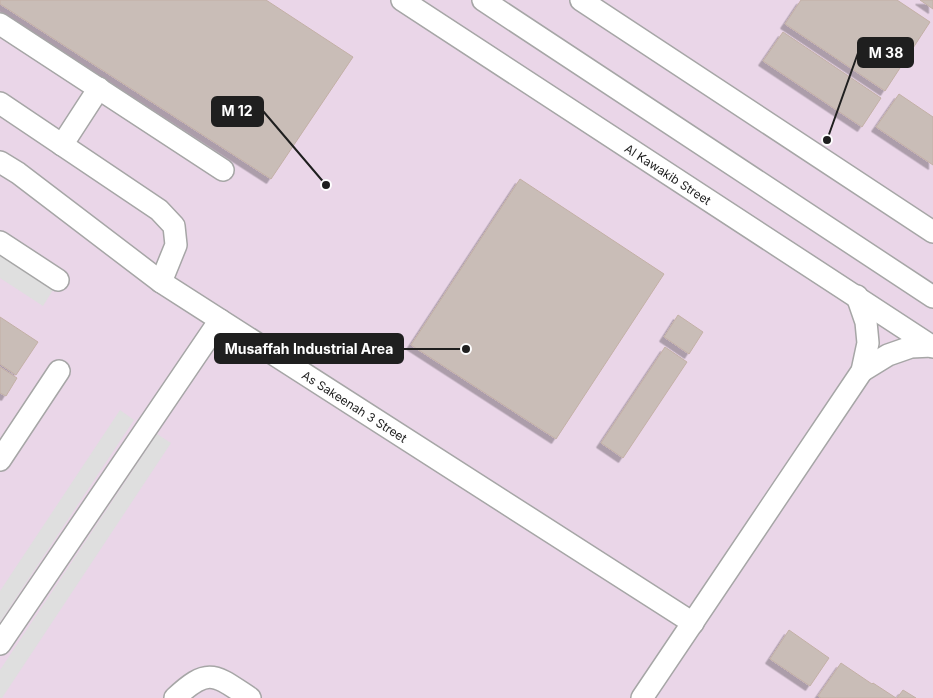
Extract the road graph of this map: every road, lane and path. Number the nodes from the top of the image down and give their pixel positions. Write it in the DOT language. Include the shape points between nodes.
graph roads {
  1 [pos="402,0"];
  2 [pos="483,0"];
  3 [pos="581,0"];
  4 [pos="0,24"];
  5 [pos="98,88"];
  6 [pos="0,103"];
  7 [pos="62,145"];
  8 [pos="223,170"];
  9 [pos="6,171"];
  10 [pos="933,232"];
  11 [pos="0,242"];
  12 [pos="58,280"];
  13 [pos="161,282"];
  14 [pos="857,296"];
  15 [pos="933,298"];
  16 [pos="220,320"];
  17 [pos="933,347"];
  18 [pos="59,371"];
  19 [pos="862,371"];
  20 [pos="2,450"];
  21 [pos="693,623"];
  22 [pos="0,644"];
  23 [pos="176,698"];
  24 [pos="250,698"];
  25 [pos="642,698"];
  1 -- 14 [label="street, Al Kawakib Street"];
  2 -- 15 [label="street"];
  3 -- 10 [label="street"];
  4 -- 5 [label="street"];
  5 -- 7 [label="street"];
  5 -- 8 [label="street"];
  6 -- 7 [label="street"];
  7 -- 13 [label="street" via="159,210 174,226 176,245"];
  9 -- 13 [label="street, As Sakeenah 3 Street"];
  11 -- 12 [label="street"];
  13 -- 16 [label="street, As Sakeenah 3 Street"];
  14 -- 17 [label="street, Al Kawakib Street"];
  14 -- 19 [label="street" via="866,322 868,343"];
  16 -- 21 [label="street, As Sakeenah 3 Street"];
  16 -- 22 [label="street"];
  17 -- 19 [label="street" via="911,347 888,355"];
  18 -- 20 [label="street"];
  19 -- 21 [label="street"];
  21 -- 25 [label="street"];
  23 -- 24 [label="street" via="204,677 221,678"];
}
